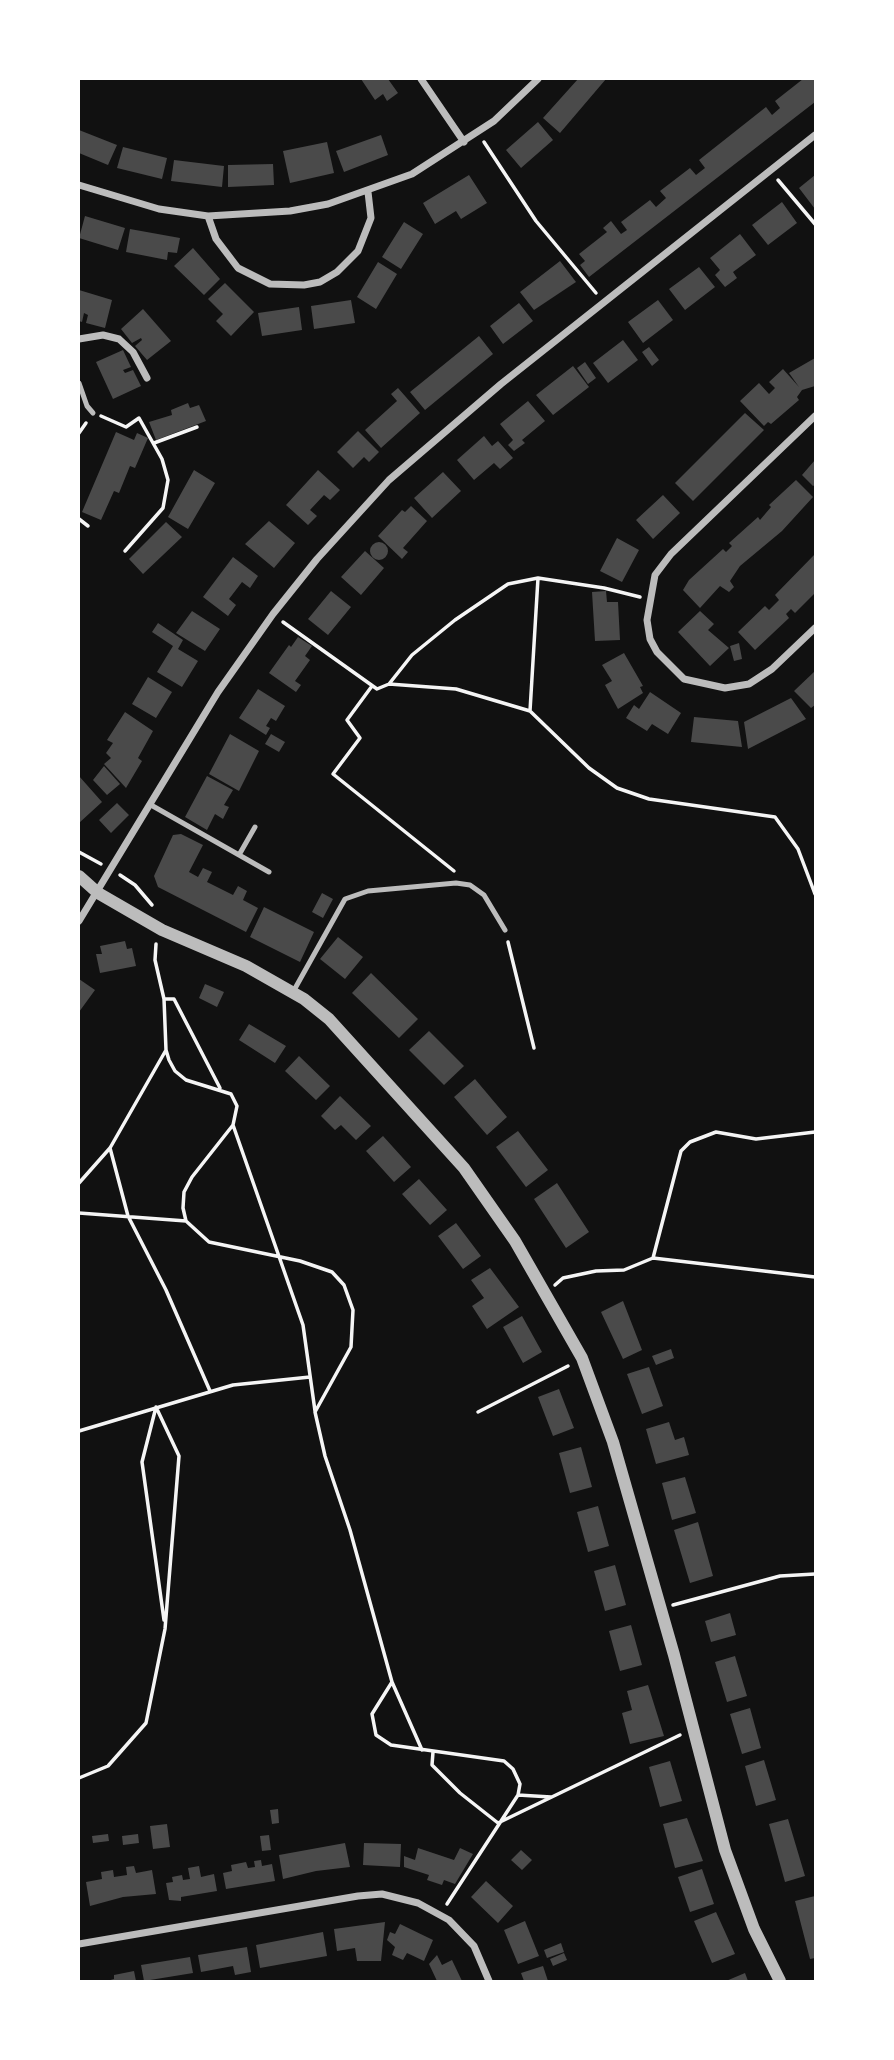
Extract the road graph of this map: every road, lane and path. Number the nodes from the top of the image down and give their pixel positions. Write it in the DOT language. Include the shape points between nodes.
graph roads {
  1 [pos="421,79"];
  2 [pos="538,79"];
  3 [pos="478,132"];
  4 [pos="815,135"];
  5 [pos="464,142"];
  6 [pos="79,185"];
  7 [pos="782,185"];
  8 [pos="368,192"];
  9 [pos="208,216"];
  10 [pos="815,224"];
  11 [pos="604,303"];
  12 [pos="79,339"];
  13 [pos="147,378"];
  14 [pos="79,383"];
  15 [pos="93,413"];
  16 [pos="815,416"];
  17 [pos="197,427"];
  18 [pos="154,443"];
  19 [pos="79,519"];
  20 [pos="88,526"];
  21 [pos="125,551"];
  22 [pos="538,578"];
  23 [pos="648,599"];
  24 [pos="273,614"];
  25 [pos="815,628"];
  26 [pos="389,684"];
  27 [pos="372,686"];
  28 [pos="530,711"];
  29 [pos="151,805"];
  30 [pos="255,827"];
  31 [pos="79,852"];
  32 [pos="239,855"];
  33 [pos="90,856"];
  34 [pos="269,872"];
  35 [pos="79,876"];
  36 [pos="135,885"];
  37 [pos="468,885"];
  38 [pos="98,893"];
  39 [pos="815,894"];
  40 [pos="156,910"];
  41 [pos="79,921"];
  42 [pos="162,930"];
  43 [pos="505,930"];
  44 [pos="293,992"];
  45 [pos="164,999"];
  46 [pos="534,1048"];
  47 [pos="166,1050"];
  48 [pos="220,1089"];
  49 [pos="233,1125"];
  50 [pos="815,1132"];
  51 [pos="110,1148"];
  52 [pos="79,1183"];
  53 [pos="79,1213"];
  54 [pos="128,1216"];
  55 [pos="186,1221"];
  56 [pos="279,1257"];
  57 [pos="653,1258"];
  58 [pos="815,1277"];
  59 [pos="544,1292"];
  60 [pos="582,1357"];
  61 [pos="310,1377"];
  62 [pos="210,1391"];
  63 [pos="156,1406"];
  64 [pos="315,1412"];
  65 [pos="478,1412"];
  66 [pos="79,1431"];
  67 [pos="815,1574"];
  68 [pos="661,1608"];
  69 [pos="165,1629"];
  70 [pos="392,1682"];
  71 [pos="692,1730"];
  72 [pos="422,1750"];
  73 [pos="433,1751"];
  74 [pos="79,1778"];
  75 [pos="518,1795"];
  76 [pos="554,1798"];
  77 [pos="498,1823"];
  78 [pos="440,1915"];
  79 [pos="79,1944"];
  80 [pos="489,1981"];
  81 [pos="780,1981"];
  1 -- 5 [label="street"];
  2 -- 3 [label="street"];
  3 -- 5 [label="street"];
  3 -- 11 [label="path" via="536,221"];
  4 -- 11 [label="street"];
  5 -- 8 [label="street" via="412,174"];
  6 -- 9 [label="street" via="159,209"];
  7 -- 10 [label="path"];
  8 -- 9 [label="street" via="290,211"];
  8 -- 9 [label="street" via="371,218 358,251 337,272 304,285 270,285 238,268 216,239"];
  11 -- 24 [label="street" via="389,480"];
  12 -- 13 [label="street" via="103,335 120,339"];
  14 -- 15 [label="lane"];
  15 -- 18 [label="path" via="126,427 139,418"];
  16 -- 23 [label="street" via="671,554 655,575"];
  17 -- 18 [label="path"];
  18 -- 21 [label="path" via="168,480 168,494 163,508"];
  19 -- 20 [label="path"];
  22 -- 23 [label="path"];
  22 -- 26 [label="path" via="508,584 472,606 412,655"];
  22 -- 28 [label="path"];
  23 -- 25 [label="street" via="646,620 657,652 684,679 704,686 749,684"];
  24 -- 27 [label="path"];
  24 -- 29 [label="street" via="218,692"];
  26 -- 27 [label="path" via="377,689"];
  26 -- 28 [label="path" via="456,689"];
  27 -- 37 [label="path" via="347,720 360,738 333,774"];
  28 -- 39 [label="path" via="589,768 617,788 649,799 775,817 797,849"];
  29 -- 32 [label="lane"];
  29 -- 38 [label="street"];
  30 -- 32 [label="lane"];
  31 -- 33 [label="path"];
  32 -- 34 [label="lane"];
  35 -- 38 [label="street"];
  36 -- 40 [label="path"];
  37 -- 43 [label="lane" via="484,895"];
  37 -- 44 [label="lane" via="368,891 345,899"];
  38 -- 41 [label="street"];
  38 -- 42 [label="street"];
  42 -- 44 [label="street"];
  42 -- 45 [label="path" via="155,960"];
  43 -- 46 [label="path"];
  44 -- 59 [label="street" via="351,1039 464,1168"];
  45 -- 47 [label="path"];
  45 -- 48 [label="path" via="174,999"];
  47 -- 48 [label="path" via="175,1071 186,1080"];
  47 -- 51 [label="path"];
  48 -- 49 [label="path" via="231,1094 237,1106"];
  49 -- 55 [label="path" via="184,1192"];
  49 -- 56 [label="path"];
  50 -- 57 [label="path" via="756,1139 716,1132 690,1142 681,1151"];
  51 -- 52 [label="path"];
  51 -- 54 [label="path"];
  53 -- 54 [label="path"];
  54 -- 55 [label="path"];
  54 -- 62 [label="path"];
  55 -- 56 [label="path" via="209,1242"];
  56 -- 61 [label="path" via="303,1325"];
  56 -- 64 [label="path" via="332,1272 344,1285 353,1310 351,1347"];
  57 -- 58 [label="path"];
  57 -- 59 [label="path" via="624,1270 563,1279"];
  59 -- 60 [label="street"];
  60 -- 65 [label="path"];
  60 -- 68 [label="street" via="613,1441"];
  61 -- 62 [label="path"];
  61 -- 64 [label="path"];
  62 -- 63 [label="path"];
  63 -- 66 [label="path"];
  63 -- 69 [label="path" via="142,1462"];
  63 -- 69 [label="path" via="179,1456"];
  64 -- 70 [label="path"];
  67 -- 68 [label="path" via="780,1576"];
  68 -- 71 [label="street"];
  69 -- 74 [label="path" via="146,1723 108,1766"];
  70 -- 72 [label="path"];
  70 -- 72 [label="path" via="372,1714 376,1735 391,1745"];
  71 -- 76 [label="path"];
  71 -- 81 [label="street" via="736,1881"];
  72 -- 73 [label="path"];
  73 -- 75 [label="path" via="504,1761 520,1784"];
  73 -- 77 [label="path" via="432,1765"];
  75 -- 76 [label="path"];
  75 -- 77 [label="path"];
  76 -- 77 [label="path"];
  77 -- 78 [label="path"];
  78 -- 79 [label="street" via="408,1899 365,1895"];
  78 -- 80 [label="street" via="474,1946"];
}
